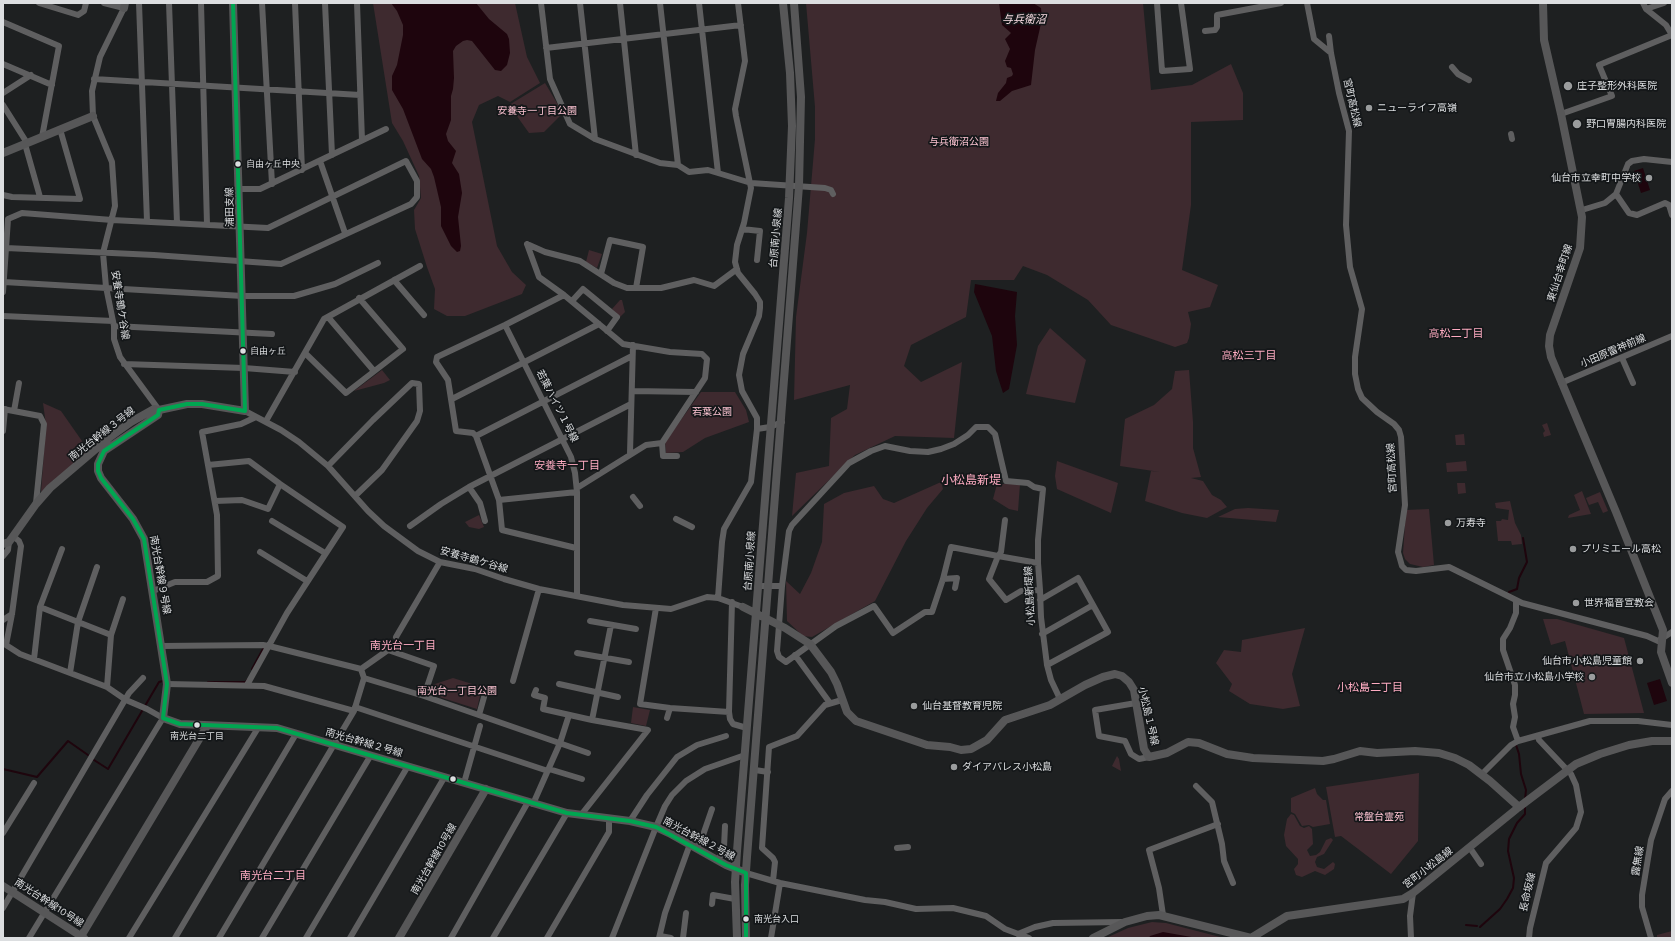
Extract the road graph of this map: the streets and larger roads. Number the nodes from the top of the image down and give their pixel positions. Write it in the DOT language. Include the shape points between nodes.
graph roads {
  1 [pos="39,3"];
  2 [pos="86,3"];
  3 [pos="104,3"];
  4 [pos="139,3"];
  5 [pos="170,3"];
  6 [pos="201,3"];
  7 [pos="233,3"];
  8 [pos="262,3"];
  9 [pos="295,3"];
  10 [pos="326,3"];
  11 [pos="357,3"];
  12 [pos="541,3"];
  13 [pos="580,3"];
  14 [pos="620,3"];
  15 [pos="660,3"];
  16 [pos="699,3"];
  17 [pos="738,3"];
  18 [pos="783,3"];
  19 [pos="794,3"];
  20 [pos="1157,3"];
  21 [pos="1181,3"];
  22 [pos="1281,3"];
  23 [pos="1307,3"];
  24 [pos="1543,3"];
  25 [pos="1664,3"];
  26 [pos="124,6"];
  27 [pos="1644,6"];
  28 [pos="3,22"];
  29 [pos="741,25"];
  30 [pos="702,30"];
  31 [pos="1205,31"];
  32 [pos="664,34"];
  33 [pos="1672,35"];
  34 [pos="1329,36"];
  35 [pos="624,39"];
  36 [pos="585,44"];
  37 [pos="546,48"];
  38 [pos="1331,53"];
  39 [pos="3,64"];
  40 [pos="1452,67"];
  41 [pos="1162,71"];
  42 [pos="31,75"];
  43 [pos="94,79"];
  44 [pos="1162,79"];
  45 [pos="1469,80"];
  46 [pos="142,83"];
  47 [pos="172,84"];
  48 [pos="52,85"];
  49 [pos="203,86"];
  50 [pos="236,88"];
  51 [pos="268,90"];
  52 [pos="298,91"];
  53 [pos="3,93"];
  54 [pos="329,93"];
  55 [pos="360,95"];
  56 [pos="3,105"];
  57 [pos="1561,114"];
  58 [pos="93,116"];
  59 [pos="60,129"];
  60 [pos="386,129"];
  61 [pos="42,137"];
  62 [pos="595,139"];
  63 [pos="362,140"];
  64 [pos="26,143"];
  65 [pos="3,153"];
  66 [pos="332,155"];
  67 [pos="636,155"];
  68 [pos="320,161"];
  69 [pos="1672,162"];
  70 [pos="678,165"];
  71 [pos="302,170"];
  72 [pos="718,173"];
  73 [pos="751,183"];
  74 [pos="272,184"];
  75 [pos="789,186"];
  76 [pos="799,186"];
  77 [pos="240,189"];
  78 [pos="833,194"];
  79 [pos="1616,194"];
  80 [pos="3,195"];
  81 [pos="332,196"];
  82 [pos="40,197"];
  83 [pos="1582,210"];
  84 [pos="1672,215"];
  85 [pos="112,220"];
  86 [pos="147,221"];
  87 [pos="177,223"];
  88 [pos="207,224"];
  89 [pos="240,226"];
  90 [pos="742,229"];
  91 [pos="345,233"];
  92 [pos="6,248"];
  93 [pos="103,252"];
  94 [pos="757,260"];
  95 [pos="242,262"];
  96 [pos="378,263"];
  97 [pos="420,266"];
  98 [pos="738,270"];
  99 [pos="600,274"];
  100 [pos="394,280"];
  101 [pos="4,282"];
  102 [pos="106,287"];
  103 [pos="636,288"];
  104 [pos="3,292"];
  105 [pos="564,295"];
  106 [pos="243,296"];
  107 [pos="359,298"];
  108 [pos="572,301"];
  109 [pos="424,315"];
  110 [pos="3,316"];
  111 [pos="328,317"];
  112 [pos="114,324"];
  113 [pos="599,324"];
  114 [pos="505,325"];
  115 [pos="607,331"];
  116 [pos="243,333"];
  117 [pos="272,334"];
  118 [pos="1672,336"];
  119 [pos="633,345"];
  120 [pos="305,353"];
  121 [pos="632,356"];
  122 [pos="1622,358"];
  123 [pos="524,363"];
  124 [pos="124,364"];
  125 [pos="244,368"];
  126 [pos="374,371"];
  127 [pos="295,372"];
  128 [pos="19,383"];
  129 [pos="1561,383"];
  130 [pos="1633,383"];
  131 [pos="632,391"];
  132 [pos="696,392"];
  133 [pos="452,399"];
  134 [pos="543,402"];
  135 [pos="632,404"];
  136 [pos="4,409"];
  137 [pos="159,410"];
  138 [pos="14,411"];
  139 [pos="245,411"];
  140 [pos="256,417"];
  141 [pos="266,421"];
  142 [pos="782,422"];
  143 [pos="770,428"];
  144 [pos="757,429"];
  145 [pos="3,431"];
  146 [pos="476,436"];
  147 [pos="562,440"];
  148 [pos="662,443"];
  149 [pos="630,453"];
  150 [pos="677,456"];
  151 [pos="208,465"];
  152 [pos="328,466"];
  153 [pos="491,475"];
  154 [pos="280,484"];
  155 [pos="469,487"];
  156 [pos="577,490"];
  157 [pos="355,496"];
  158 [pos="633,497"];
  159 [pos="499,500"];
  160 [pos="215,501"];
  161 [pos="36,504"];
  162 [pos="640,506"];
  163 [pos="676,519"];
  164 [pos="485,520"];
  165 [pos="1005,520"];
  166 [pos="272,521"];
  167 [pos="410,526"];
  168 [pos="692,527"];
  169 [pos="9,541"];
  170 [pos="576,548"];
  171 [pos="62,549"];
  172 [pos="260,552"];
  173 [pos="325,553"];
  174 [pos="3,556"];
  175 [pos="998,556"];
  176 [pos="440,562"];
  177 [pos="1038,563"];
  178 [pos="97,567"];
  179 [pos="943,579"];
  180 [pos="307,581"];
  181 [pos="758,586"];
  182 [pos="768,586"];
  183 [pos="782,586"];
  184 [pos="539,588"];
  185 [pos="955,588"];
  186 [pos="1040,590"];
  187 [pos="153,591"];
  188 [pos="576,596"];
  189 [pos="718,598"];
  190 [pos="123,599"];
  191 [pos="1040,600"];
  192 [pos="1516,600"];
  193 [pos="732,602"];
  194 [pos="1093,605"];
  195 [pos="40,607"];
  196 [pos="743,607"];
  197 [pos="656,608"];
  198 [pos="12,614"];
  199 [pos="3,620"];
  200 [pos="590,621"];
  201 [pos="78,622"];
  202 [pos="611,625"];
  203 [pos="636,629"];
  204 [pos="1672,632"];
  205 [pos="1042,634"];
  206 [pos="111,635"];
  207 [pos="396,637"];
  208 [pos="1662,638"];
  209 [pos="810,644"];
  210 [pos="162,646"];
  211 [pos="269,646"];
  212 [pos="577,652"];
  213 [pos="795,655"];
  214 [pos="605,658"];
  215 [pos="34,659"];
  216 [pos="629,662"];
  217 [pos="1047,665"];
  218 [pos="361,670"];
  219 [pos="70,673"];
  220 [pos="143,678"];
  221 [pos="364,678"];
  222 [pos="513,681"];
  223 [pos="1672,683"];
  224 [pos="166,684"];
  225 [pos="558,684"];
  226 [pos="247,685"];
  227 [pos="106,687"];
  228 [pos="486,690"];
  229 [pos="536,690"];
  230 [pos="598,692"];
  231 [pos="424,696"];
  232 [pos="618,697"];
  233 [pos="1060,699"];
  234 [pos="126,700"];
  235 [pos="842,700"];
  236 [pos="830,703"];
  237 [pos="1136,703"];
  238 [pos="670,708"];
  239 [pos="354,709"];
  240 [pos="729,712"];
  241 [pos="479,715"];
  242 [pos="569,715"];
  243 [pos="163,718"];
  244 [pos="668,718"];
  245 [pos="592,720"];
  246 [pos="1672,725"];
  247 [pos="207,726"];
  248 [pos="480,726"];
  249 [pos="258,728"];
  250 [pos="747,728"];
  251 [pos="296,734"];
  252 [pos="726,736"];
  253 [pos="1538,736"];
  254 [pos="1518,741"];
  255 [pos="1672,741"];
  256 [pos="560,743"];
  257 [pos="334,745"];
  258 [pos="474,746"];
  259 [pos="588,753"];
  260 [pos="371,755"];
  261 [pos="745,755"];
  262 [pos="1148,757"];
  263 [pos="408,766"];
  264 [pos="549,770"];
  265 [pos="755,770"];
  266 [pos="1567,770"];
  267 [pos="768,772"];
  268 [pos="1482,774"];
  269 [pos="444,778"];
  270 [pos="582,779"];
  271 [pos="34,783"];
  272 [pos="464,783"];
  273 [pos="1196,786"];
  274 [pos="486,789"];
  275 [pos="1672,791"];
  276 [pos="530,803"];
  277 [pos="1519,807"];
  278 [pos="712,808"];
  279 [pos="566,813"];
  280 [pos="581,815"];
  281 [pos="610,818"];
  282 [pos="630,821"];
  283 [pos="1218,824"];
  284 [pos="725,826"];
  285 [pos="656,827"];
  286 [pos="3,833"];
  287 [pos="694,846"];
  288 [pos="908,847"];
  289 [pos="896,848"];
  290 [pos="1470,848"];
  291 [pos="718,861"];
  292 [pos="1481,864"];
  293 [pos="735,869"];
  294 [pos="746,873"];
  295 [pos="773,881"];
  296 [pos="780,883"];
  297 [pos="1233,883"];
  298 [pos="3,886"];
  299 [pos="13,892"];
  300 [pos="1413,893"];
  301 [pos="735,899"];
  302 [pos="712,904"];
  303 [pos="3,908"];
  304 [pos="45,912"];
  305 [pos="686,914"];
  306 [pos="1164,915"];
  307 [pos="1125,922"];
  308 [pos="1018,934"];
  309 [pos="82,937"];
  310 [pos="659,937"];
  311 [pos="29,938"];
  312 [pos="129,938"];
  313 [pos="175,938"];
  314 [pos="219,938"];
  315 [pos="262,938"];
  316 [pos="306,938"];
  317 [pos="350,938"];
  318 [pos="399,938"];
  319 [pos="451,938"];
  320 [pos="493,938"];
  321 [pos="547,938"];
  322 [pos="612,938"];
  323 [pos="671,938"];
  324 [pos="684,938"];
  325 [pos="737,938"];
  326 [pos="746,938"];
  327 [pos="771,938"];
  328 [pos="1029,938"];
  329 [pos="1093,938"];
  330 [pos="1411,938"];
  331 [pos="1529,938"];
  332 [pos="1651,938"];
  1 -- 2 [label="street" via="78,16 84,11"];
  3 -- 26 [label="street"];
  4 -- 46 [label="street"];
  5 -- 47 [label="street"];
  6 -- 49 [label="street"];
  7 -- 50 [label="street, 浦田支線"];
  8 -- 51 [label="street"];
  9 -- 52 [label="street"];
  10 -- 54 [label="street"];
  11 -- 55 [label="street"];
  12 -- 37 [label="street"];
  13 -- 36 [label="street"];
  14 -- 35 [label="street"];
  15 -- 32 [label="street"];
  16 -- 30 [label="street"];
  17 -- 29 [label="street"];
  18 -- 75 [label="street, 台原南小泉線" via="792,126"];
  19 -- 76 [label="street" via="801,97"];
  20 -- 41 [label="street"];
  21 -- 41 [label="street" via="1190,69"];
  22 -- 31 [label="street" via="1217,15 1215,30"];
  23 -- 38 [label="street" via="1314,39"];
  24 -- 57 [label="street, 東仙台幸町線" via="1544,40"];
  25 -- 27 [label="street"];
  26 -- 43 [label="street, 安養寺鶴ケ谷線" via="100,57"];
  27 -- 33 [label="street" via="1666,25"];
  28 -- 48 [label="street" via="60,46"];
  29 -- 30 [label="street"];
  29 -- 73 [label="street" via="745,61 735,108"];
  30 -- 32 [label="street"];
  30 -- 72 [label="street"];
  32 -- 35 [label="street"];
  32 -- 70 [label="street"];
  33 -- 57 [label="street" via="1599,65 1612,96"];
  34 -- 38 [label="street"];
  35 -- 36 [label="street"];
  35 -- 67 [label="street"];
  36 -- 37 [label="street"];
  36 -- 62 [label="street"];
  37 -- 62 [label="street" via="550,79 570,124"];
  38 -- 192 [label="street, 宮町高松線" via="1348,132 1346,225 1350,267 1362,309 1355,370 1362,398 1399,430 1404,505 1399,560 1406,570 1449,567"];
  39 -- 42 [label="street"];
  40 -- 45 [label="street"];
  41 -- 44 [label="street"];
  42 -- 48 [label="street"];
  42 -- 53 [label="street"];
  43 -- 46 [label="street"];
  43 -- 58 [label="street, 安養寺鶴ケ谷線"];
  46 -- 47 [label="street"];
  46 -- 86 [label="street"];
  47 -- 49 [label="street"];
  47 -- 87 [label="street"];
  48 -- 61 [label="street"];
  49 -- 50 [label="street"];
  49 -- 88 [label="street"];
  50 -- 51 [label="street"];
  50 -- 77 [label="street, 浦田支線"];
  51 -- 52 [label="street"];
  51 -- 74 [label="street"];
  52 -- 54 [label="street"];
  52 -- 71 [label="street"];
  54 -- 55 [label="street"];
  54 -- 66 [label="street"];
  55 -- 63 [label="street"];
  56 -- 64 [label="street"];
  57 -- 83 [label="street, 東仙台幸町線"];
  58 -- 59 [label="street"];
  58 -- 85 [label="street, 安養寺鶴ケ谷線" via="112,162 115,206"];
  59 -- 61 [label="street"];
  59 -- 82 [label="street" via="80,198"];
  60 -- 63 [label="street"];
  61 -- 64 [label="street"];
  62 -- 67 [label="street"];
  63 -- 66 [label="street"];
  64 -- 65 [label="street"];
  64 -- 82 [label="street"];
  66 -- 68 [label="street"];
  67 -- 70 [label="street" via="660,163"];
  68 -- 71 [label="street"];
  68 -- 81 [label="street"];
  69 -- 79 [label="street" via="1644,159 1632,161 1628,164"];
  70 -- 72 [label="street" via="689,172 708,170"];
  71 -- 74 [label="street"];
  72 -- 73 [label="street"];
  73 -- 75 [label="street"];
  73 -- 90 [label="street"];
  74 -- 77 [label="street" via="260,189"];
  75 -- 76 [label="street"];
  75 -- 143 [label="street, 台原南小泉線"];
  76 -- 78 [label="street" via="825,188"];
  76 -- 142 [label="street, 台原南小泉線"];
  77 -- 89 [label="street, 浦田支線"];
  79 -- 83 [label="street" via="1605,203"];
  79 -- 84 [label="street" via="1629,213 1637,215 1666,203"];
  80 -- 82 [label="street"];
  81 -- 89 [label="street" via="268,228"];
  81 -- 91 [label="street"];
  81 -- 91 [label="street" via="406,161 415,175 415,201"];
  83 -- 129 [label="street, 東仙台幸町線" via="1580,248 1550,340 1550,357"];
  85 -- 86 [label="street"];
  85 -- 92 [label="street" via="22,212 8,219"];
  85 -- 93 [label="street, 安養寺鶴ケ谷線"];
  86 -- 87 [label="street"];
  87 -- 88 [label="street"];
  88 -- 89 [label="street"];
  89 -- 95 [label="street, 浦田支線"];
  90 -- 94 [label="street" via="760,230"];
  90 -- 98 [label="street" via="735,254"];
  91 -- 95 [label="street" via="281,264"];
  92 -- 93 [label="street"];
  92 -- 101 [label="street"];
  93 -- 95 [label="street"];
  93 -- 102 [label="street, 安養寺鶴ケ谷線"];
  95 -- 106 [label="street, 浦田支線"];
  96 -- 106 [label="street" via="335,284 294,296"];
  97 -- 100 [label="street"];
  98 -- 103 [label="street" via="714,286 694,280 661,288"];
  98 -- 144 [label="street" via="760,302 759,316 743,354 739,375 742,391 757,418"];
  99 -- 103 [label="street" via="628,288"];
  99 -- 103 [label="street" via="610,240 643,247"];
  99 -- 105 [label="street" via="580,261 545,252 527,244 539,278"];
  100 -- 107 [label="street"];
  100 -- 109 [label="street"];
  101 -- 102 [label="street"];
  101 -- 104 [label="street"];
  102 -- 106 [label="street"];
  102 -- 112 [label="street, 安養寺鶴ケ谷線"];
  105 -- 108 [label="street"];
  105 -- 114 [label="street"];
  106 -- 116 [label="street, 浦田支線"];
  107 -- 111 [label="street"];
  107 -- 126 [label="street" via="403,349"];
  108 -- 113 [label="street"];
  108 -- 115 [label="street" via="583,289 617,318"];
  110 -- 112 [label="street"];
  111 -- 120 [label="street" via="324,319"];
  111 -- 126 [label="street"];
  112 -- 116 [label="street"];
  112 -- 124 [label="street, 安養寺鶴ケ谷線" via="114,339"];
  113 -- 115 [label="street"];
  113 -- 123 [label="street"];
  114 -- 123 [label="street, 若葉ハイツ１号線"];
  114 -- 133 [label="street" via="437,357 436,362 448,380"];
  115 -- 119 [label="street" via="623,344"];
  116 -- 117 [label="street"];
  116 -- 125 [label="street, 浦田支線"];
  118 -- 122 [label="street, 小田原雷神前線"];
  119 -- 121 [label="street"];
  119 -- 132 [label="street" via="670,352 702,354 707,359 705,378"];
  120 -- 126 [label="street" via="346,393"];
  120 -- 127 [label="street"];
  121 -- 131 [label="street"];
  121 -- 134 [label="street"];
  122 -- 129 [label="street, 小田原雷神前線"];
  122 -- 130 [label="street"];
  123 -- 133 [label="street"];
  123 -- 134 [label="street, 若葉ハイツ１号線"];
  124 -- 125 [label="street"];
  124 -- 137 [label="street, 安養寺鶴ケ谷線"];
  125 -- 127 [label="street"];
  125 -- 139 [label="street, 浦田支線"];
  127 -- 141 [label="street"];
  128 -- 138 [label="street"];
  129 -- 208 [label="street, 東仙台幸町線" via="1663,630"];
  131 -- 132 [label="street"];
  131 -- 135 [label="street"];
  132 -- 148 [label="street"];
  133 -- 146 [label="street" via="456,431 473,433"];
  134 -- 146 [label="street"];
  134 -- 147 [label="street, 若葉ハイツ１号線"];
  135 -- 147 [label="street"];
  135 -- 149 [label="street"];
  136 -- 138 [label="street"];
  136 -- 145 [label="street"];
  137 -- 139 [label="street, 南光台幹線３号線" via="187,404 202,404"];
  137 -- 161 [label="street, 南光台幹線３号線" via="154,409 110,437 50,488"];
  137 -- 187 [label="street, 南光台幹線９号線" via="158,415 104,451 98,464 101,478 142,532"];
  138 -- 161 [label="street" via="40,416 44,424"];
  139 -- 140 [label="street, 安養寺鶴ケ谷線"];
  140 -- 141 [label="street, 安養寺鶴ケ谷線"];
  140 -- 151 [label="street" via="241,424 202,432"];
  141 -- 152 [label="street, 安養寺鶴ケ谷線" via="299,442"];
  142 -- 143 [label="street"];
  142 -- 182 [label="street, 台原南小泉線"];
  143 -- 144 [label="street"];
  143 -- 181 [label="street, 台原南小泉線"];
  144 -- 189 [label="street" via="751,482 724,529"];
  146 -- 153 [label="street"];
  147 -- 153 [label="street"];
  147 -- 156 [label="street, 若葉ハイツ１号線" via="571,457"];
  148 -- 149 [label="street" via="646,445"];
  148 -- 150 [label="street" via="663,456"];
  149 -- 156 [label="street"];
  151 -- 154 [label="street" via="250,461"];
  151 -- 160 [label="street"];
  152 -- 157 [label="street, 安養寺鶴ケ谷線"];
  152 -- 157 [label="street" via="412,383 419,384 420,411 417,421 382,470"];
  153 -- 155 [label="street"];
  153 -- 159 [label="street"];
  154 -- 160 [label="street" via="268,509 242,500"];
  154 -- 173 [label="street" via="343,527"];
  155 -- 164 [label="street" via="480,503"];
  155 -- 167 [label="street"];
  156 -- 159 [label="street"];
  156 -- 170 [label="street, 若葉ハイツ１号線"];
  157 -- 176 [label="street, 安養寺鶴ケ谷線" via="384,526 418,551"];
  158 -- 162 [label="street"];
  159 -- 170 [label="street" via="502,530"];
  160 -- 187 [label="street" via="218,576 207,582 175,582"];
  161 -- 169 [label="street, 南光台幹線３号線"];
  163 -- 168 [label="street"];
  165 -- 175 [label="street" via="1001,552"];
  166 -- 173 [label="street"];
  169 -- 174 [label="street" via="8,550"];
  169 -- 198 [label="street" via="19,541 21,546"];
  170 -- 188 [label="street, 若葉ハイツ１号線"];
  171 -- 195 [label="street"];
  172 -- 180 [label="street"];
  173 -- 180 [label="street"];
  175 -- 177 [label="street"];
  175 -- 179 [label="street" via="951,547"];
  175 -- 186 [label="street" via="989,579 1006,600 1021,591"];
  176 -- 184 [label="street, 安養寺鶴ケ谷線" via="475,569"];
  176 -- 207 [label="street"];
  177 -- 183 [label="street, 小松島新堤線" via="1043,489 1028,483 1006,481 995,434 988,427 976,428 954,444 941,449 928,452 885,446 849,463 792,525 787,536"];
  177 -- 186 [label="street, 小松島新堤線"];
  178 -- 201 [label="street"];
  179 -- 185 [label="street" via="957,578"];
  179 -- 209 [label="street" via="932,612 925,612 893,633 874,606 836,626"];
  180 -- 211 [label="street"];
  181 -- 182 [label="street"];
  181 -- 250 [label="street, 台原南小泉線"];
  182 -- 183 [label="street"];
  182 -- 265 [label="street, 台原南小泉線"];
  183 -- 213 [label="street" via="777,651 779,657 786,662"];
  184 -- 188 [label="street, 安養寺鶴ケ谷線"];
  184 -- 222 [label="street"];
  186 -- 191 [label="street, 小松島新堤線"];
  187 -- 210 [label="street, 南光台幹線９号線"];
  188 -- 197 [label="street, 安養寺鶴ケ谷線"];
  189 -- 193 [label="street, 安養寺鶴ケ谷線"];
  189 -- 197 [label="street, 安養寺鶴ケ谷線" via="708,596 671,609"];
  190 -- 206 [label="street"];
  191 -- 194 [label="street" via="1078,578"];
  191 -- 205 [label="street, 小松島新堤線"];
  192 -- 208 [label="street, 宮町高松線" via="1658,641"];
  192 -- 254 [label="street" via="1516,613 1503,639 1503,650 1515,685 1512,704 1515,717 1513,727"];
  193 -- 196 [label="street, 安養寺鶴ケ谷線"];
  193 -- 240 [label="street"];
  194 -- 205 [label="street"];
  194 -- 217 [label="street" via="1108,632"];
  195 -- 201 [label="street"];
  195 -- 215 [label="street"];
  196 -- 209 [label="street, 小松島１号線"];
  197 -- 238 [label="street" via="640,704"];
  198 -- 199 [label="street"];
  198 -- 215 [label="street" via="6,645"];
  200 -- 202 [label="street"];
  201 -- 206 [label="street"];
  201 -- 219 [label="street"];
  202 -- 203 [label="street"];
  202 -- 214 [label="street"];
  204 -- 208 [label="street"];
  205 -- 217 [label="street, 小松島新堤線"];
  206 -- 227 [label="street"];
  208 -- 223 [label="street, 東仙台幸町線" via="1661,652"];
  209 -- 213 [label="street"];
  209 -- 235 [label="street, 小松島１号線" via="837,684"];
  210 -- 211 [label="street"];
  210 -- 224 [label="street, 南光台幹線９号線"];
  211 -- 218 [label="street"];
  211 -- 226 [label="street"];
  212 -- 214 [label="street"];
  213 -- 236 [label="street"];
  214 -- 216 [label="street"];
  214 -- 230 [label="street"];
  215 -- 219 [label="street"];
  217 -- 233 [label="street, 小松島新堤線"];
  218 -- 221 [label="street"];
  218 -- 231 [label="street" via="388,650 434,666"];
  219 -- 227 [label="street"];
  220 -- 234 [label="street"];
  221 -- 231 [label="street"];
  221 -- 239 [label="street"];
  224 -- 226 [label="street"];
  224 -- 243 [label="street, 南光台幹線９号線"];
  225 -- 230 [label="street"];
  226 -- 239 [label="street" via="264,686"];
  227 -- 234 [label="street"];
  228 -- 241 [label="street"];
  229 -- 242 [label="street" via="534,695 545,698 543,709"];
  230 -- 232 [label="street"];
  230 -- 245 [label="street"];
  231 -- 241 [label="street"];
  233 -- 235 [label="street, 小松島１号線" via="1050,705 1005,720 987,740 966,750 927,745 863,724 851,717"];
  233 -- 237 [label="street, 小松島１号線" via="1085,685 1115,674 1129,682 1134,690"];
  234 -- 243 [label="street"];
  234 -- 299 [label="street"];
  235 -- 236 [label="street"];
  236 -- 267 [label="street" via="820,710 797,736 769,747"];
  237 -- 262 [label="street, 小松島１号線" via="1144,749"];
  237 -- 262 [label="street" via="1095,710 1099,736 1125,741 1131,754 1139,759"];
  238 -- 240 [label="street"];
  238 -- 244 [label="street"];
  239 -- 257 [label="street"];
  239 -- 258 [label="street"];
  240 -- 250 [label="street" via="733,724"];
  241 -- 256 [label="street"];
  242 -- 245 [label="street"];
  242 -- 256 [label="street"];
  243 -- 247 [label="street" via="180,724"];
  243 -- 304 [label="street"];
  245 -- 280 [label="street" via="648,730"];
  246 -- 253 [label="street" via="1604,720 1578,724"];
  247 -- 249 [label="street, 南光台幹線２号線"];
  247 -- 309 [label="street"];
  248 -- 258 [label="street"];
  249 -- 251 [label="street, 南光台幹線２号線" via="277,728"];
  249 -- 312 [label="street"];
  250 -- 261 [label="street, 台原南小泉線"];
  251 -- 257 [label="street, 南光台幹線２号線"];
  251 -- 313 [label="street"];
  252 -- 282 [label="street" via="697,745 677,757"];
  253 -- 254 [label="street"];
  253 -- 266 [label="street, 長命坂線"];
  254 -- 268 [label="street"];
  255 -- 266 [label="street, 宮町小松島線" via="1629,745 1586,760"];
  256 -- 259 [label="street"];
  256 -- 264 [label="street"];
  257 -- 260 [label="street, 南光台幹線２号線"];
  257 -- 314 [label="street"];
  258 -- 264 [label="street"];
  258 -- 272 [label="street"];
  260 -- 263 [label="street, 南光台幹線２号線"];
  260 -- 315 [label="street"];
  261 -- 285 [label="street" via="705,768 686,781 672,795"];
  261 -- 293 [label="street, 台原南小泉線"];
  262 -- 268 [label="street, 小松島１号線" via="1167,753 1188,742 1199,743 1227,754 1266,759 1323,761 1360,751 1415,751 1447,755"];
  263 -- 269 [label="street, 南光台幹線２号線"];
  263 -- 316 [label="street"];
  264 -- 270 [label="street"];
  264 -- 276 [label="street"];
  265 -- 267 [label="street"];
  265 -- 294 [label="street, 台原南小泉線"];
  266 -- 277 [label="street, 宮町小松島線"];
  266 -- 331 [label="street, 長命坂線" via="1576,785 1581,812 1576,828 1546,863"];
  267 -- 295 [label="street" via="762,848 773,858"];
  268 -- 277 [label="street, 小松島１号線"];
  269 -- 272 [label="street, 南光台幹線２号線"];
  269 -- 317 [label="street"];
  271 -- 286 [label="street"];
  272 -- 274 [label="street, 南光台幹線２号線"];
  273 -- 283 [label="street" via="1212,802"];
  274 -- 276 [label="street, 南光台幹線２号線"];
  274 -- 318 [label="street, 南光台幹線10号線"];
  275 -- 332 [label="street, 露無線" via="1665,799 1651,840 1642,895 1642,907"];
  276 -- 279 [label="street, 南光台幹線２号線"];
  276 -- 319 [label="street"];
  277 -- 290 [label="street, 宮町小松島線"];
  278 -- 287 [label="street" via="702,838"];
  279 -- 280 [label="street, 南光台幹線２号線"];
  279 -- 320 [label="street"];
  280 -- 281 [label="street, 南光台幹線２号線"];
  281 -- 282 [label="street, 南光台幹線２号線"];
  281 -- 321 [label="street" via="609,832"];
  282 -- 285 [label="street, 南光台幹線２号線"];
  283 -- 297 [label="street" via="1224,861"];
  283 -- 306 [label="street" via="1149,850"];
  284 -- 291 [label="street" via="724,848"];
  285 -- 287 [label="street, 南光台幹線２号線"];
  285 -- 322 [label="street"];
  287 -- 291 [label="street, 南光台幹線２号線"];
  287 -- 310 [label="street" via="665,913"];
  288 -- 289 [label="street"];
  290 -- 292 [label="street"];
  290 -- 300 [label="street, 宮町小松島線"];
  291 -- 293 [label="street, 南光台幹線２号線"];
  293 -- 294 [label="street, 南光台幹線２号線"];
  293 -- 301 [label="street, 台原南小泉線"];
  294 -- 295 [label="street"];
  294 -- 326 [label="street, 台原南小泉線"];
  295 -- 296 [label="street"];
  296 -- 308 [label="street" via="916,909 953,908 986,916 1004,929"];
  296 -- 327 [label="street"];
  298 -- 299 [label="street, 南光台幹線10号線"];
  299 -- 303 [label="street"];
  299 -- 304 [label="street, 南光台幹線10号線"];
  300 -- 306 [label="street, 宮町小松島線" via="1403,899 1389,902 1287,916 1251,938"];
  300 -- 330 [label="street"];
  301 -- 302 [label="street" via="713,895"];
  301 -- 325 [label="street, 台原南小泉線"];
  304 -- 309 [label="street, 南光台幹線10号線"];
  304 -- 311 [label="street"];
  305 -- 324 [label="street"];
  306 -- 307 [label="street, 宮町小松島線" via="1147,916"];
  307 -- 308 [label="street" via="1053,923"];
  307 -- 329 [label="street, 宮町小松島線"];
  308 -- 328 [label="street"];
  310 -- 323 [label="street"];
}
